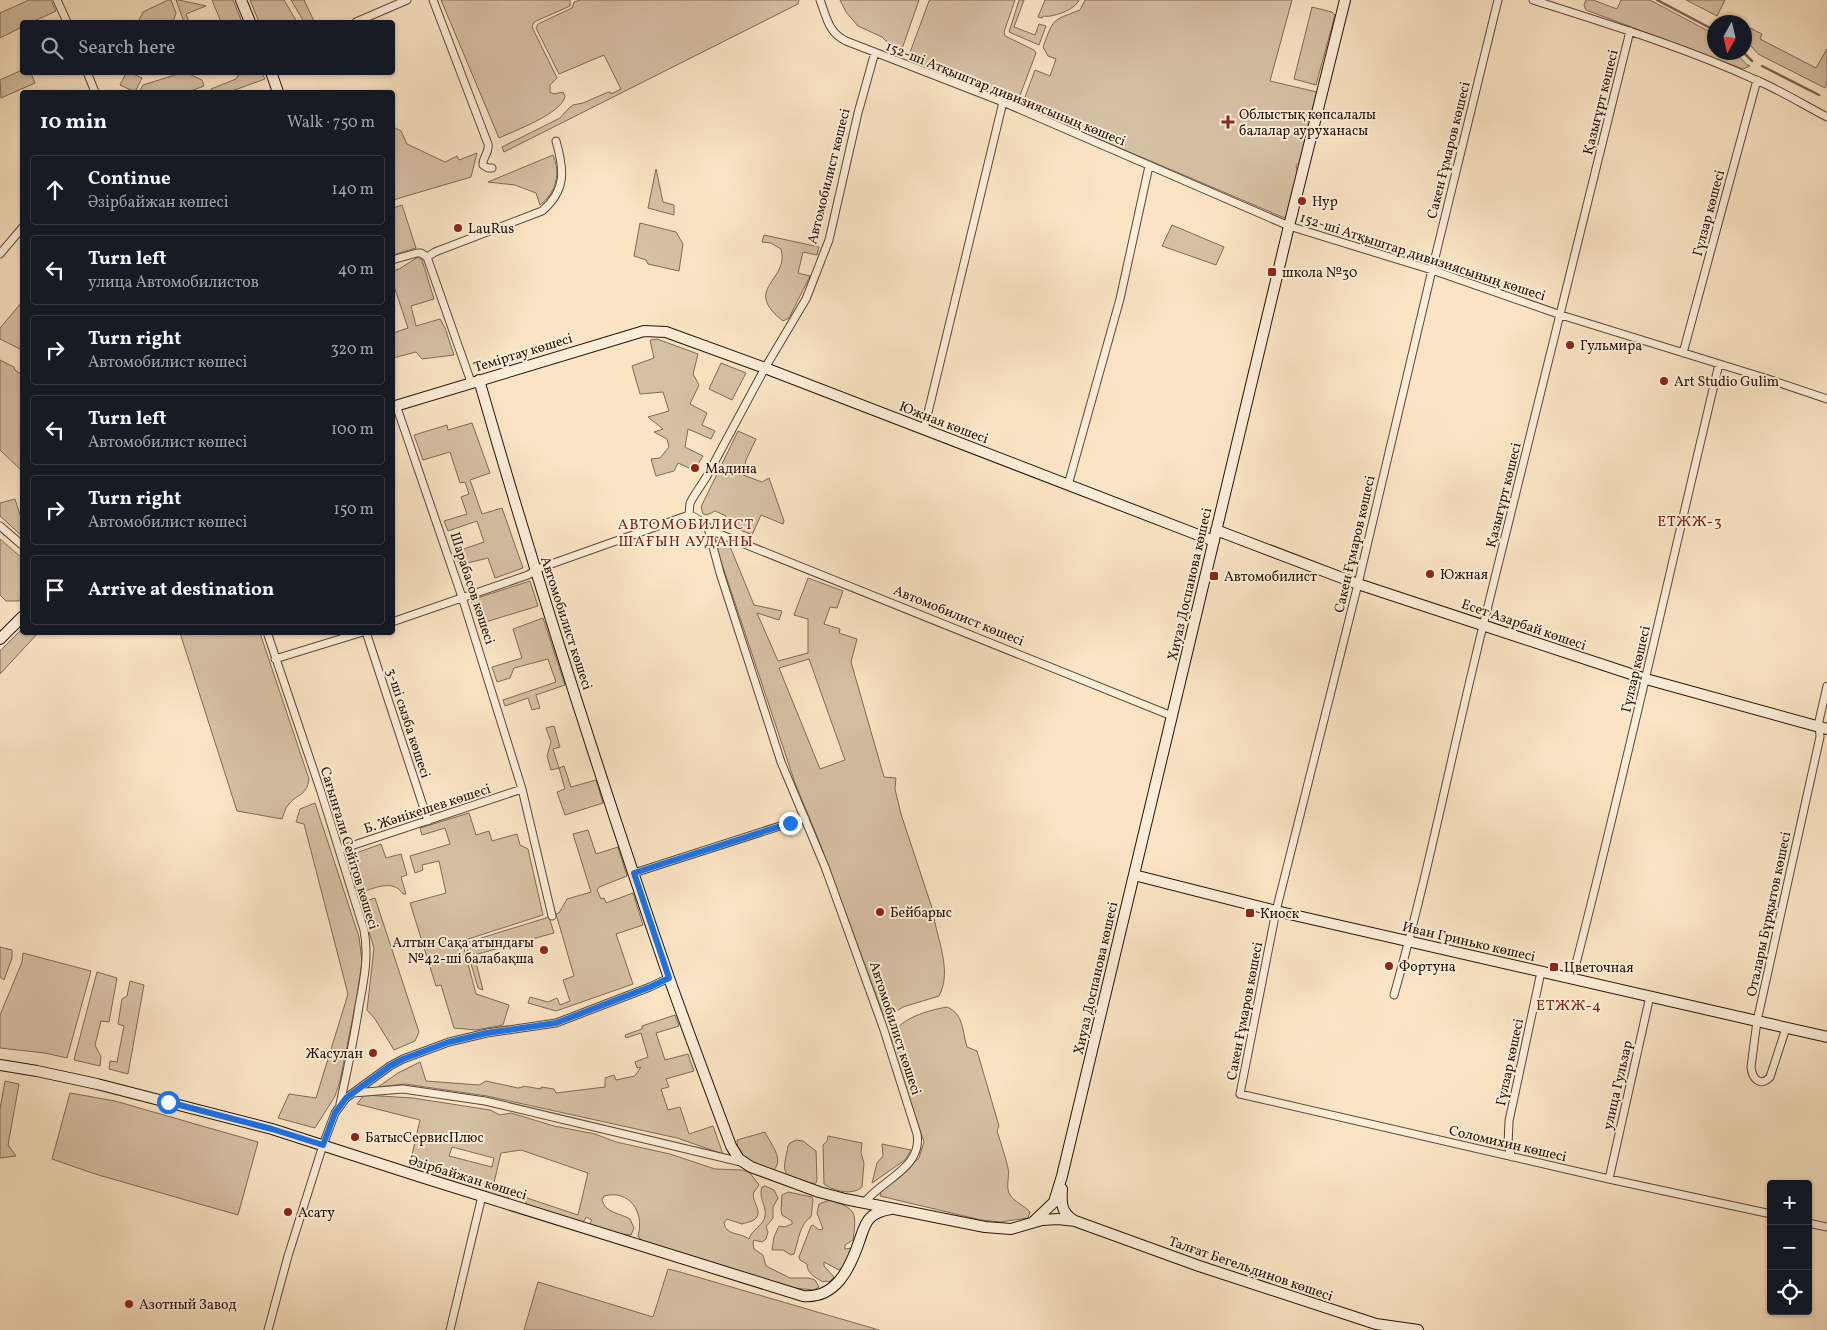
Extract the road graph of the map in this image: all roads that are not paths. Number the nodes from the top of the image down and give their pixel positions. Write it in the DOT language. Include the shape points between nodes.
graph roads {
  1 [pos="57,0"];
  2 [pos="241,0"];
  3 [pos="407,0"];
  4 [pos="433,0"];
  5 [pos="820,0"];
  6 [pos="1345,0"];
  7 [pos="1498,0"];
  8 [pos="1533,0"];
  9 [pos="66,20"];
  10 [pos="249,20"];
  11 [pos="361,20"];
  12 [pos="1630,31"];
  13 [pos="875,52"];
  14 [pos="88,75"];
  15 [pos="272,75"];
  16 [pos="1757,80"];
  17 [pos="94,90"];
  18 [pos="277,90"];
  19 [pos="1003,102"];
  20 [pos="1827,117"];
  21 [pos="556,140"];
  22 [pos="1150,166"];
  23 [pos="492,168"];
  24 [pos="1289,226"];
  25 [pos="20,230"];
  26 [pos="0,254"];
  27 [pos="427,256"];
  28 [pos="395,259"];
  29 [pos="1432,270"];
  30 [pos="1561,315"];
  31 [pos="663,331"];
  32 [pos="1682,353"];
  33 [pos="1719,364"];
  34 [pos="765,368"];
  35 [pos="475,381"];
  36 [pos="1827,399"];
  37 [pos="395,403"];
  38 [pos="395,406"];
  39 [pos="924,429"];
  40 [pos="1068,485"];
  41 [pos="686,516"];
  42 [pos="0,526"];
  43 [pos="708,528"];
  44 [pos="1216,530"];
  45 [pos="1214,541"];
  46 [pos="20,543"];
  47 [pos="535,571"];
  48 [pos="1358,584"];
  49 [pos="462,597"];
  50 [pos="20,619"];
  51 [pos="395,621"];
  52 [pos="1483,624"];
  53 [pos="267,635"];
  54 [pos="355,635"];
  55 [pos="366,635"];
  56 [pos="0,639"];
  57 [pos="276,659"];
  58 [pos="1646,679"];
  59 [pos="1827,686"];
  60 [pos="1172,716"];
  61 [pos="1823,728"];
  62 [pos="522,790"];
  63 [pos="805,818"];
  64 [pos="428,821"];
  65 [pos="339,850"];
  66 [pos="634,873"];
  67 [pos="1134,875"];
  68 [pos="1276,911"];
  69 [pos="552,916"];
  70 [pos="1409,941"];
  71 [pos="1541,972"];
  72 [pos="669,978"];
  73 [pos="1572,979"];
  74 [pos="1394,995"];
  75 [pos="1650,996"];
  76 [pos="1757,1021"];
  77 [pos="1786,1028"];
  78 [pos="1827,1037"];
  79 [pos="0,1065"];
  80 [pos="352,1093"];
  81 [pos="1240,1094"];
  82 [pos="340,1105"];
  83 [pos="323,1145"];
  84 [pos="1512,1157"];
  85 [pos="744,1163"];
  86 [pos="1062,1176"];
  87 [pos="1609,1179"];
  88 [pos="482,1196"];
  89 [pos="845,1199"];
  90 [pos="864,1203"];
  91 [pos="902,1210"];
  92 [pos="1767,1213"];
  93 [pos="1079,1222"];
  94 [pos="1031,1223"];
  95 [pos="1812,1224"];
  96 [pos="1827,1227"];
  97 [pos="864,1229"];
  98 [pos="268,1330"];
  99 [pos="450,1330"];
  100 [pos="1418,1330"];
  1 -- 9 [label="street"];
  2 -- 10 [label="street"];
  3 -- 11 [label="street"];
  4 -- 23 [label="street" via="488,144 489,151 483,165"];
  5 -- 13 [label="street, 152-ші Атқыштар дивизиясының көшесі" via="834,34"];
  6 -- 24 [label="street, Хиуаз Доспанова көшесі"];
  7 -- 29 [label="street, Сакен Ғұмаров көшесі"];
  8 -- 12 [label="street"];
  12 -- 16 [label="street"];
  12 -- 30 [label="street, Қазығұрт көшесі"];
  13 -- 19 [label="street, 152-ші Атқыштар дивизиясының көшесі"];
  13 -- 34 [label="street, Автомобилист көшесі" via="829,240 806,299"];
  14 -- 17 [label="street"];
  15 -- 18 [label="street"];
  16 -- 20 [label="street"];
  16 -- 32 [label="street, Гүлзар көшесі"];
  19 -- 22 [label="street, 152-ші Атқыштар дивизиясының көшесі"];
  19 -- 39 [label="street"];
  21 -- 27 [label="street" via="562,174 558,195 549,205 534,214"];
  22 -- 24 [label="street, 152-ші Атқыштар дивизиясының көшесі"];
  22 -- 40 [label="street" via="1120,299"];
  24 -- 29 [label="street, 152-ші Атқыштар дивизиясының көшесі"];
  24 -- 44 [label="street, Хиуаз Доспанова көшесі"];
  25 -- 26 [label="street"];
  27 -- 28 [label="street" via="417,253"];
  27 -- 35 [label="street, Автомобилист көшесі"];
  29 -- 30 [label="street, 152-ші Атқыштар дивизиясының көшесі"];
  29 -- 48 [label="street, Сакен Ғұмаров көшесі"];
  30 -- 32 [label="street, 152-ші Атқыштар дивизиясының көшесі"];
  30 -- 52 [label="street, Қазығұрт көшесі"];
  31 -- 34 [label="street, Южная көшесі"];
  31 -- 35 [label="street, Теміртау көшесі" via="644,331"];
  32 -- 33 [label="street, 152-ші Атқыштар дивизиясының көшесі"];
  33 -- 36 [label="street, 152-ші Атқыштар дивизиясының көшесі"];
  33 -- 58 [label="street, Гүлзар көшесі"];
  34 -- 39 [label="street, Южная көшесі"];
  34 -- 41 [label="street, Автомобилист көшесі"];
  35 -- 37 [label="street, Теміртау көшесі"];
  35 -- 47 [label="street, Автомобилист көшесі"];
  38 -- 49 [label="street, Шарабасов көшесі"];
  39 -- 40 [label="street, Южная көшесі"];
  40 -- 45 [label="street, Южная көшесі"];
  41 -- 43 [label="street, Автомобилист көшесі" via="699,519"];
  41 -- 47 [label="street"];
  42 -- 46 [label="street"];
  43 -- 60 [label="street, Автомобилист көшесі"];
  43 -- 63 [label="street, Автомобилист көшесі" via="781,762"];
  44 -- 45 [label="street, Хиуаз Доспанова көшесі"];
  44 -- 48 [label="street, Есет Азарбай көшесі"];
  45 -- 60 [label="street, Хиуаз Доспанова көшесі"];
  47 -- 49 [label="street"];
  47 -- 66 [label="street, Автомобилист көшесі"];
  48 -- 52 [label="street, Есет Азарбай көшесі"];
  48 -- 68 [label="street, Сакен Ғұмаров көшесі"];
  49 -- 51 [label="street"];
  49 -- 62 [label="street, Шарабасов көшесі"];
  50 -- 56 [label="street"];
  52 -- 58 [label="street, Есет Азарбай көшесі"];
  52 -- 70 [label="street, Қазығұрт көшесі"];
  53 -- 57 [label="street, Сағынғали Сейітов көшесі"];
  54 -- 57 [label="street"];
  55 -- 64 [label="street, 3-ші сызба көшесі"];
  57 -- 65 [label="street, Сағынғали Сейітов көшесі"];
  58 -- 61 [label="street, Есет Азарбай көшесі"];
  58 -- 73 [label="street, Гүлзар көшесі"];
  59 -- 61 [label="street, Оталары Бұрқытов көшесі" via="1820,714"];
  60 -- 67 [label="street, Хиуаз Доспанова көшесі"];
  61 -- 76 [label="street, Оталары Бұрқытов көшесі"];
  62 -- 64 [label="street, Б. Жәнікешев көшесі"];
  62 -- 69 [label="street, Шарабасов көшесі"];
  63 -- 66 [label="street"];
  63 -- 90 [label="street, Автомобилист көшесі" via="862,968 918,1140 912,1160"];
  64 -- 65 [label="street, Б. Жәнікешев көшесі"];
  65 -- 82 [label="street, Сағынғали Сейітов көшесі" via="364,930 367,951"];
  66 -- 72 [label="street, Автомобилист көшесі"];
  67 -- 68 [label="street, Иван Гринько көшесі"];
  67 -- 86 [label="street, Хиуаз Доспанова көшесі"];
  68 -- 70 [label="street, Иван Гринько көшесі"];
  68 -- 81 [label="street, Сакен Ғұмаров көшесі"];
  70 -- 71 [label="street, Иван Гринько көшесі"];
  70 -- 74 [label="street, Қазығұрт көшесі"];
  71 -- 73 [label="street, Иван Гринько көшесі"];
  71 -- 84 [label="street, Гүлзар көшесі" via="1509,1121 1508,1146"];
  72 -- 80 [label="street" via="556,1023 449,1042 396,1062"];
  72 -- 85 [label="street, Автомобилист көшесі" via="733,1150"];
  73 -- 75 [label="street, Иван Гринько көшесі"];
  75 -- 76 [label="street, Иван Гринько көшесі"];
  75 -- 87 [label="street, улица Гульзар"];
  76 -- 77 [label="street, Иван Гринько көшесі"];
  76 -- 77 [label="street, Оталары Бұрқытов көшесі" via="1752,1074 1762,1082 1772,1072"];
  77 -- 78 [label="street, Иван Гринько көшесі"];
  79 -- 83 [label="street, Әзірбайжан көшесі" via="97,1084"];
  80 -- 82 [label="street"];
  80 -- 85 [label="street" via="403,1089 485,1101"];
  81 -- 84 [label="street, Соломихин көшесі"];
  82 -- 83 [label="street"];
  83 -- 88 [label="street, Әзірбайжан көшесі"];
  83 -- 98 [label="street"];
  84 -- 87 [label="street, Соломихин көшесі"];
  85 -- 89 [label="street" via="779,1179"];
  86 -- 93 [label="street" via="1063,1208 1068,1216"];
  86 -- 94 [label="street" via="1054,1202"];
  87 -- 92 [label="street, Соломихин көшесі"];
  88 -- 97 [label="street, Әзірбайжан көшесі" via="811,1297 826,1292 843,1278"];
  88 -- 99 [label="street"];
  89 -- 90 [label="street"];
  89 -- 97 [label="street" via="860,1207"];
  90 -- 91 [label="street"];
  91 -- 94 [label="street" via="1004,1229"];
  91 -- 97 [label="street" via="883,1211 873,1216"];
  93 -- 94 [label="street" via="1058,1219"];
  93 -- 100 [label="street, Талғат Бегельдинов көшесі" via="1199,1266 1376,1324"];
  95 -- 96 [label="street"];
}
